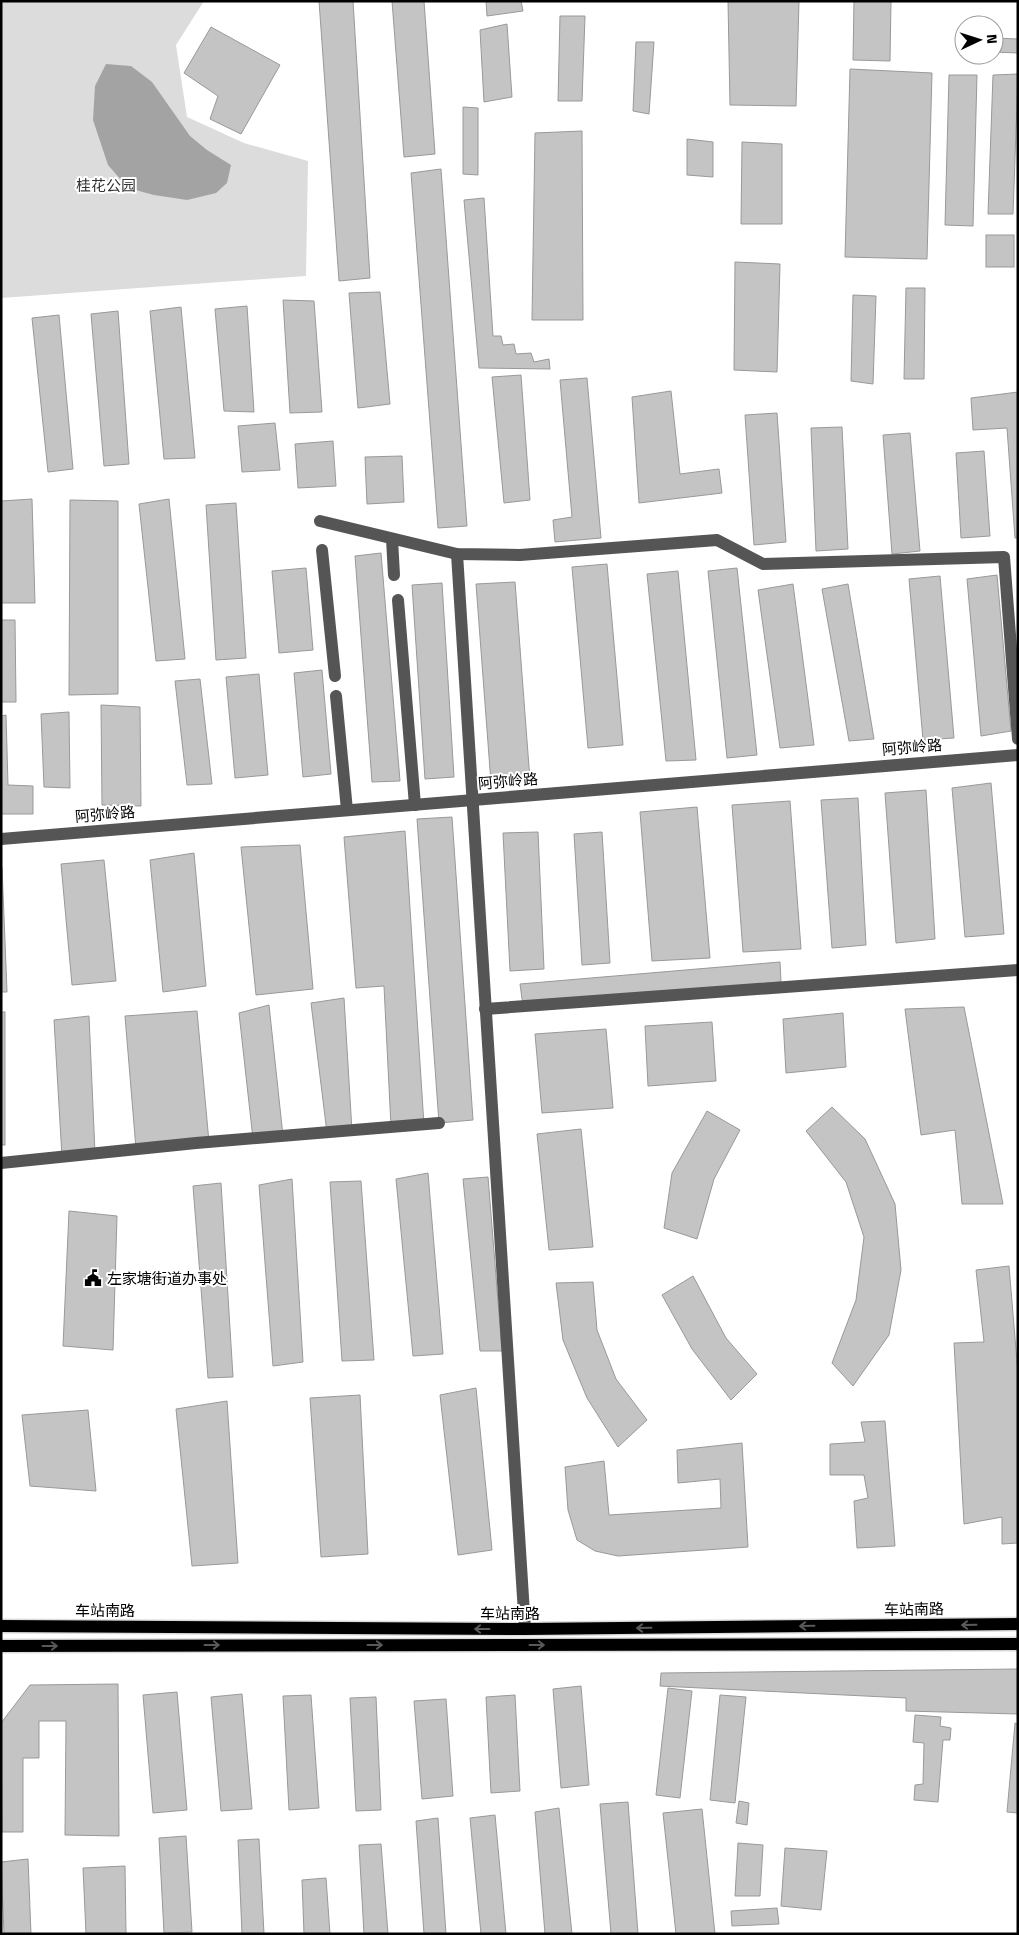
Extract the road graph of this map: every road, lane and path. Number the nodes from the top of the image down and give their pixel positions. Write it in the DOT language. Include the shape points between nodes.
graph roads {
  1 [pos="320,520"];
  2 [pos="392,539"];
  3 [pos="322,550"];
  4 [pos="457,554"];
  5 [pos="394,575"];
  6 [pos="398,600"];
  7 [pos="335,676"];
  8 [pos="336,696"];
  9 [pos="1018,739"];
  10 [pos="1018,755"];
  11 [pos="472,800"];
  12 [pos="415,805"];
  13 [pos="347,810"];
  14 [pos="1,840"];
  15 [pos="1018,970"];
  16 [pos="485,1009"];
  17 [pos="439,1123"];
  18 [pos="1,1163"];
  19 [pos="1018,1624"];
  20 [pos="1,1626"];
  21 [pos="525,1629"];
  22 [pos="1018,1644"];
  23 [pos="1,1646"];
  1 -- 2 [label="street"];
  2 -- 4 [label="street"];
  2 -- 5 [label="street"];
  3 -- 7 [label="street"];
  4 -- 9 [label="street" via="520,555 717,540 764,564 1004,557"];
  4 -- 11 [label="street"];
  6 -- 12 [label="street"];
  8 -- 13 [label="street"];
  10 -- 11 [label="street, 阿弥岭路"];
  11 -- 12 [label="street, 阿弥岭路"];
  11 -- 16 [label="street"];
  12 -- 13 [label="street, 阿弥岭路"];
  13 -- 14 [label="street, 阿弥岭路"];
  15 -- 16 [label="street"];
  16 -- 21 [label="street"];
  17 -- 18 [label="street"];
  19 -- 21 [label="main road, 车站南路, one-way"];
  21 -- 20 [label="main road, 车站南路, one-way"];
  23 -- 22 [label="main road, one-way"];
}
